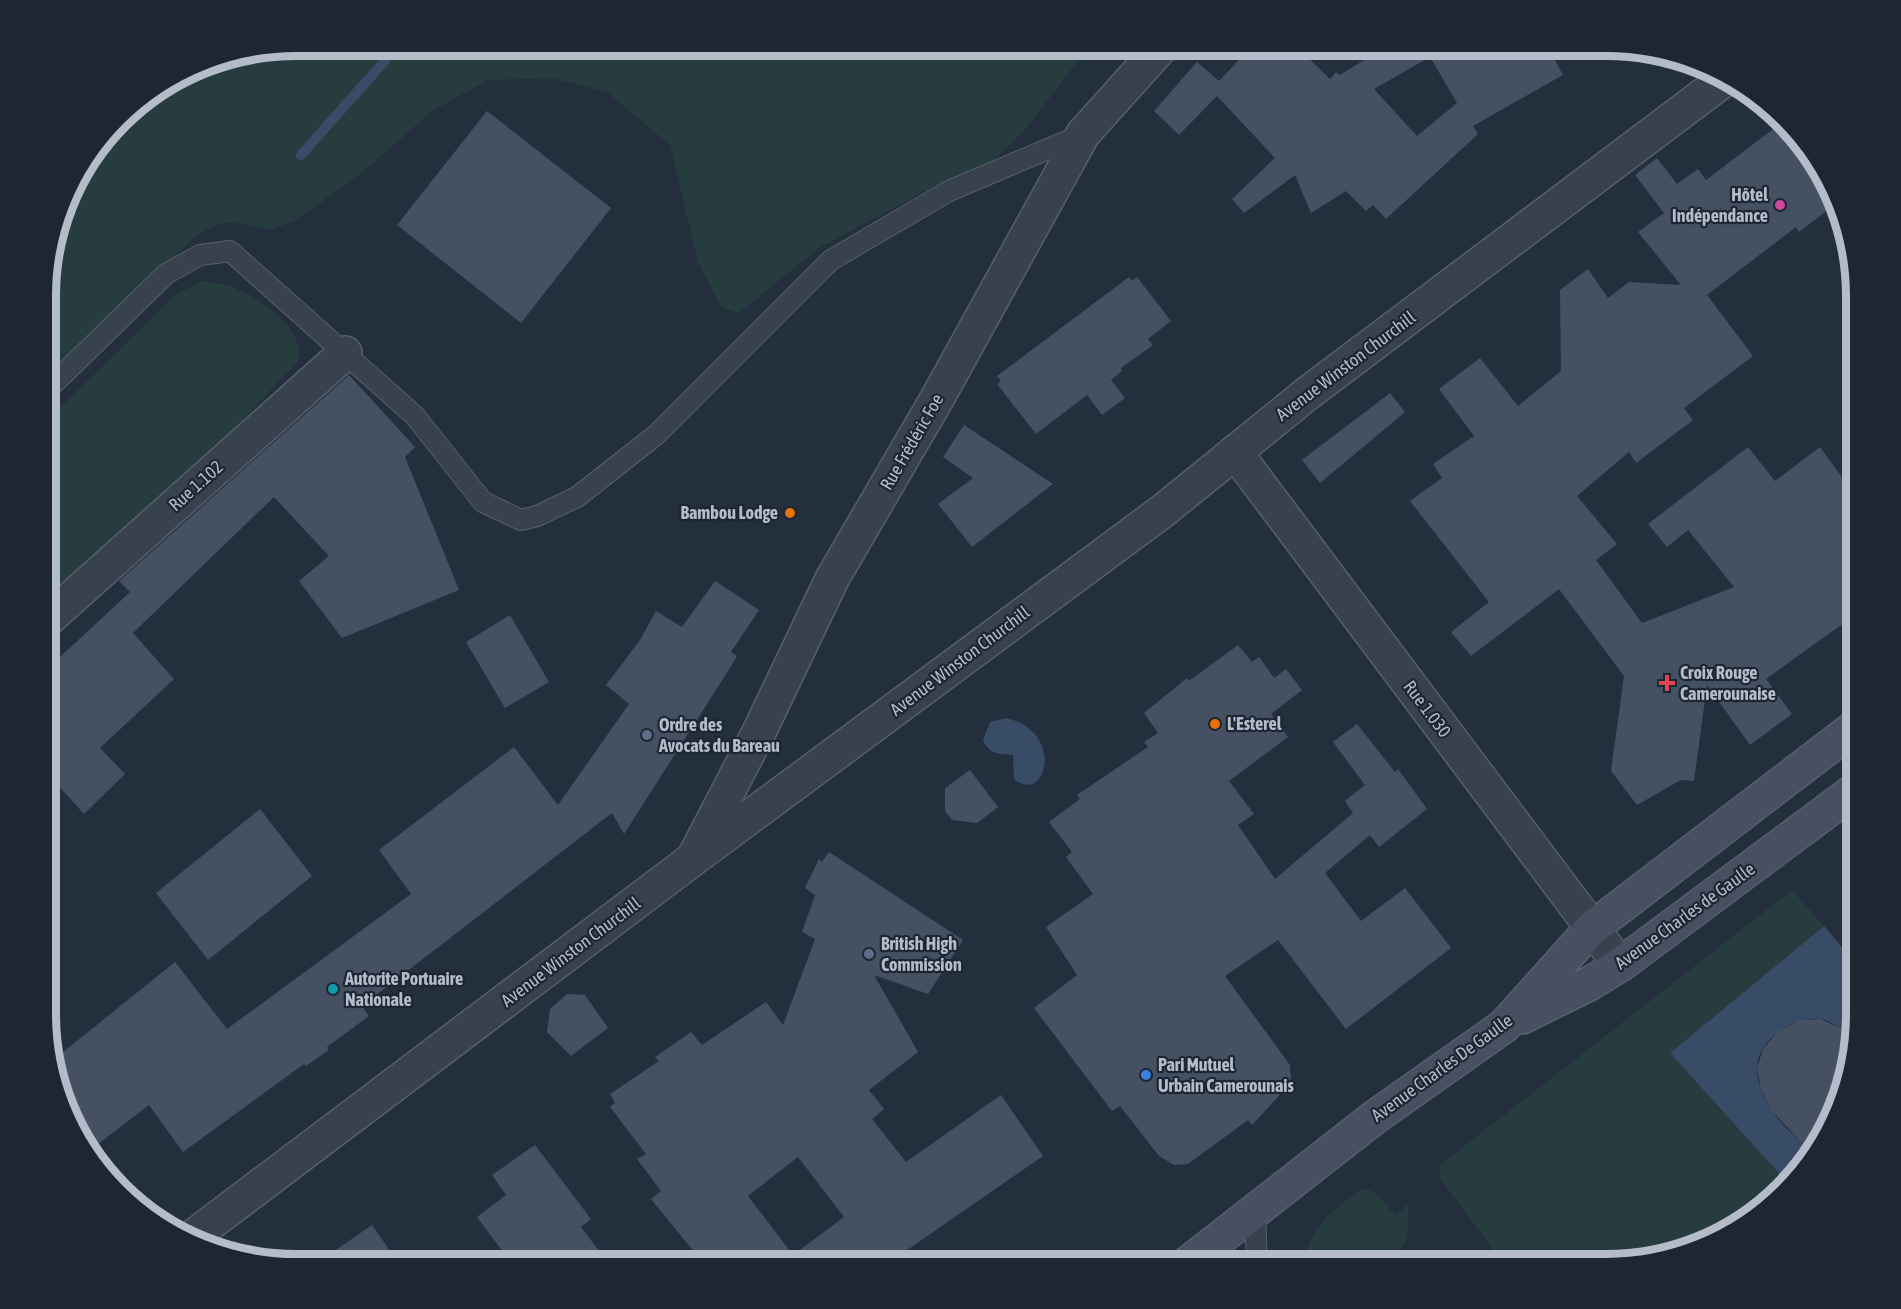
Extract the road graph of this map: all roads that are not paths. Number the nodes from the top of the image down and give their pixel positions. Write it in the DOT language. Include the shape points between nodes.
graph roads {
  1 [pos="1152,56"];
  2 [pos="1719,84"];
  3 [pos="1083,134"];
  4 [pos="345,352"];
  5 [pos="56,381"];
  6 [pos="1235,452"];
  7 [pos="56,612"];
  8 [pos="1846,735"];
  9 [pos="1846,797"];
  10 [pos="693,859"];
  11 [pos="1591,929"];
  12 [pos="1620,965"];
  13 [pos="1504,1026"];
  14 [pos="1255,1212"];
  15 [pos="198,1233"];
  16 [pos="1200,1254"];
  17 [pos="1257,1254"];
  1 -- 3 [label="street, Rue Frédéric Foe"];
  2 -- 6 [label="street, Avenue Winston Churchill"];
  3 -- 4 [label="lane" via="949,190 831,260 656,435 577,497 537,516 521,520 483,502 415,416"];
  3 -- 10 [label="street, Rue Frédéric Foe" via="944,387 832,579"];
  4 -- 5 [label="lane" via="230,250 200,255 166,274"];
  4 -- 7 [label="street, Rue 1.102"];
  6 -- 10 [label="street, Avenue Winston Churchill" via="1164,510"];
  6 -- 11 [label="street, Rue 1.030"];
  8 -- 11 [label="main road, Avenue Charles De Gaulle"];
  9 -- 12 [label="main road, Avenue Charles de Gaulle"];
  10 -- 15 [label="street, Avenue Winston Churchill"];
  11 -- 12 [label="street, Rue 1.030"];
  11 -- 13 [label="main road, Avenue Charles De Gaulle"];
  12 -- 13 [label="main road, Avenue Charles de Gaulle"];
  13 -- 14 [label="main road, Avenue Charles De Gaulle" via="1375,1117"];
  14 -- 16 [label="main road, Avenue Charles De Gaulle"];
  14 -- 17 [label="lane"];
}
